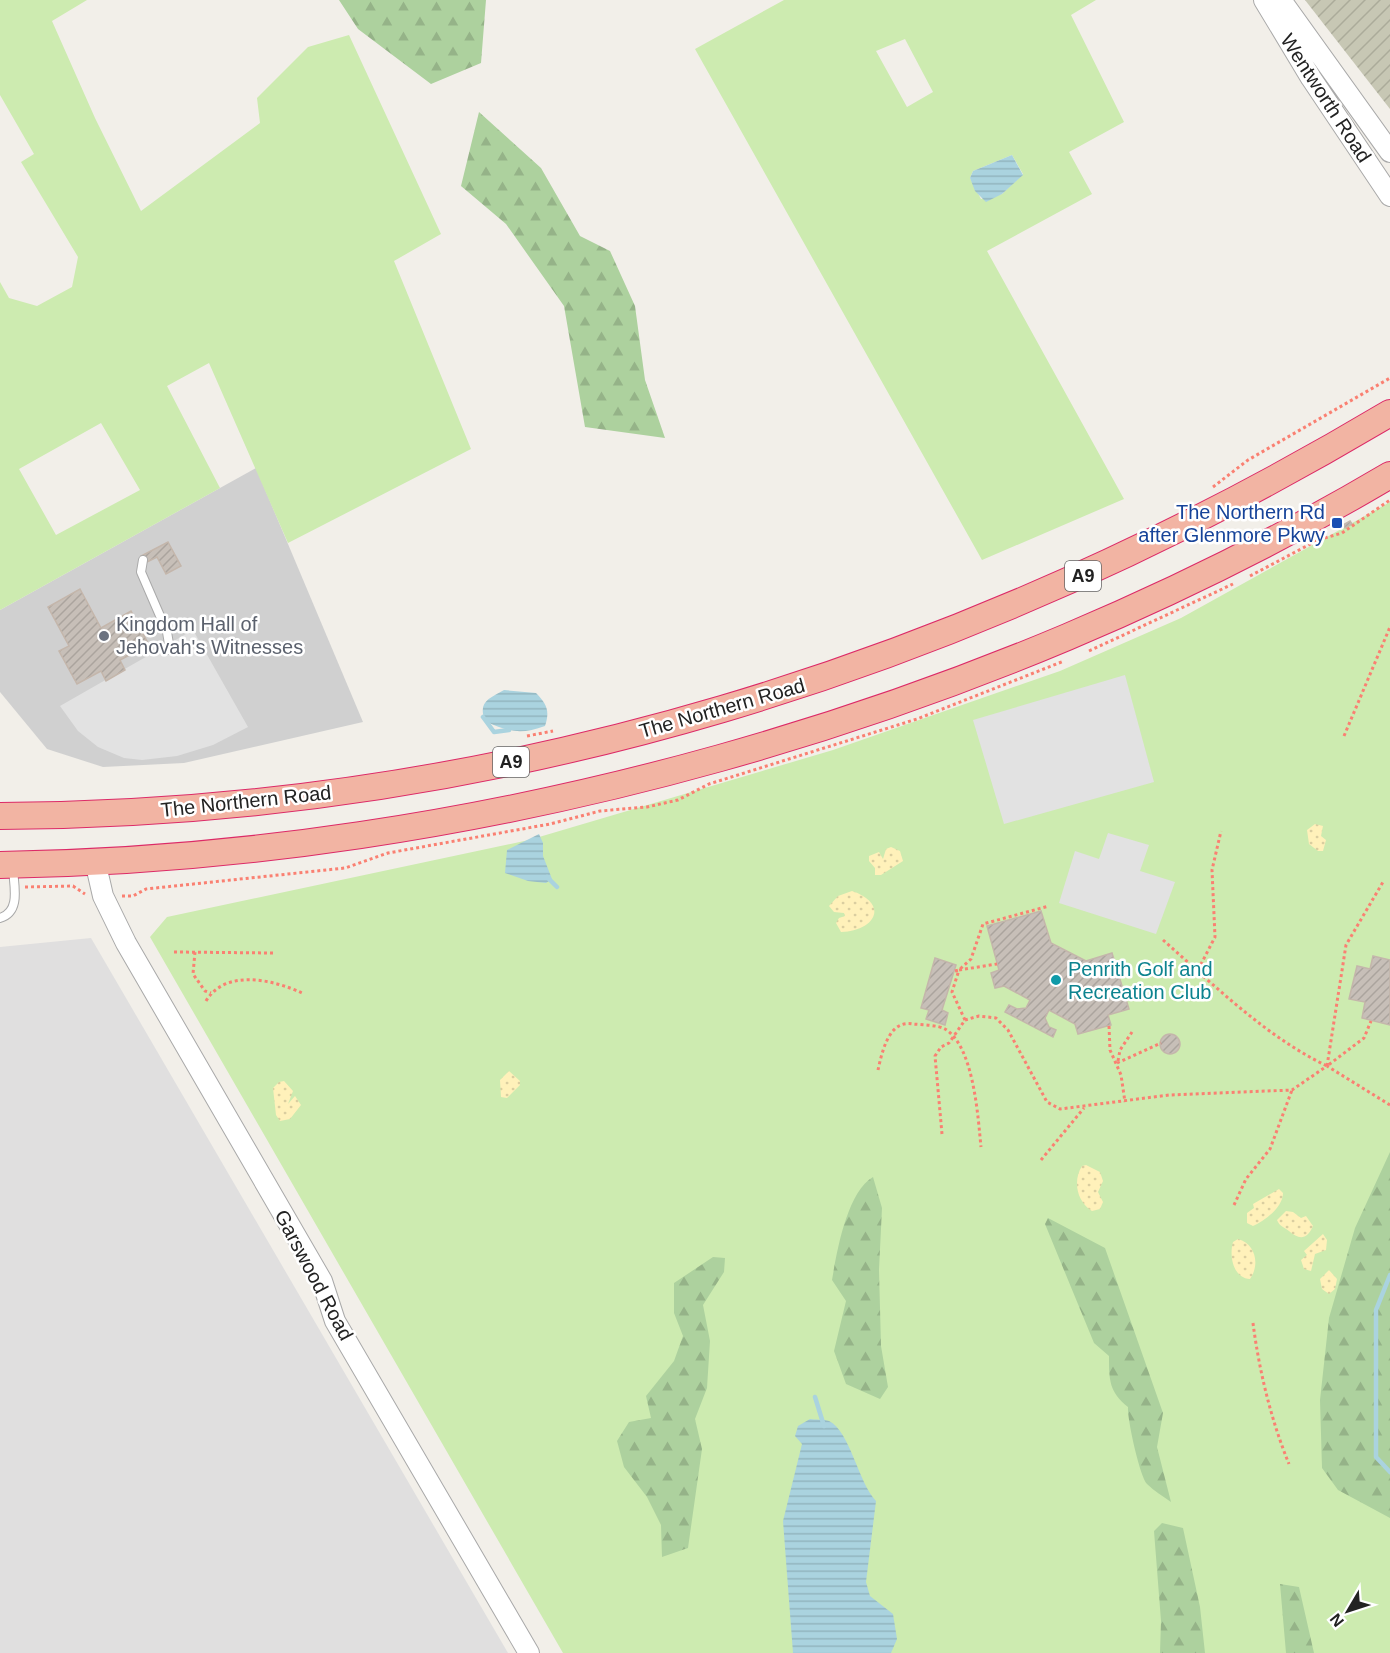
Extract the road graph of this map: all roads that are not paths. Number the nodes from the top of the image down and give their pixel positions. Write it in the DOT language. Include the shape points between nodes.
graph roads {
  1 [pos="1264,0"];
  2 [pos="1281,0"];
  3 [pos="1390,152"];
  4 [pos="1390,196"];
  5 [pos="1390,413"];
  6 [pos="1390,475"];
  7 [pos="143,560"];
  8 [pos="170,650"];
  9 [pos="0,816"];
  10 [pos="95,861"];
  11 [pos="7,865"];
  12 [pos="0,918"];
  13 [pos="528,1653"];
  1 -- 4 [label="street, Wentworth Road"];
  2 -- 3 [label="street, Wentworth Road"];
  5 -- 9 [label="highway, The Northern Road / A9" via="1245,496 1083,576 902,651 709,714 531,759 346,791 213,807"];
  6 -- 10 [label="highway, A9" via="1281,535 1104,620 898,701 806,732 616,784 425,824 214,852"];
  7 -- 8 [label="lane" via="141,572 167,632"];
  10 -- 11 [label="highway, A9"];
  10 -- 13 [label="street, Garswood Road" via="104,896 126,943 322,1281 335,1321"];
  11 -- 12 [label="lane" via="14,905 12,911"];
}
